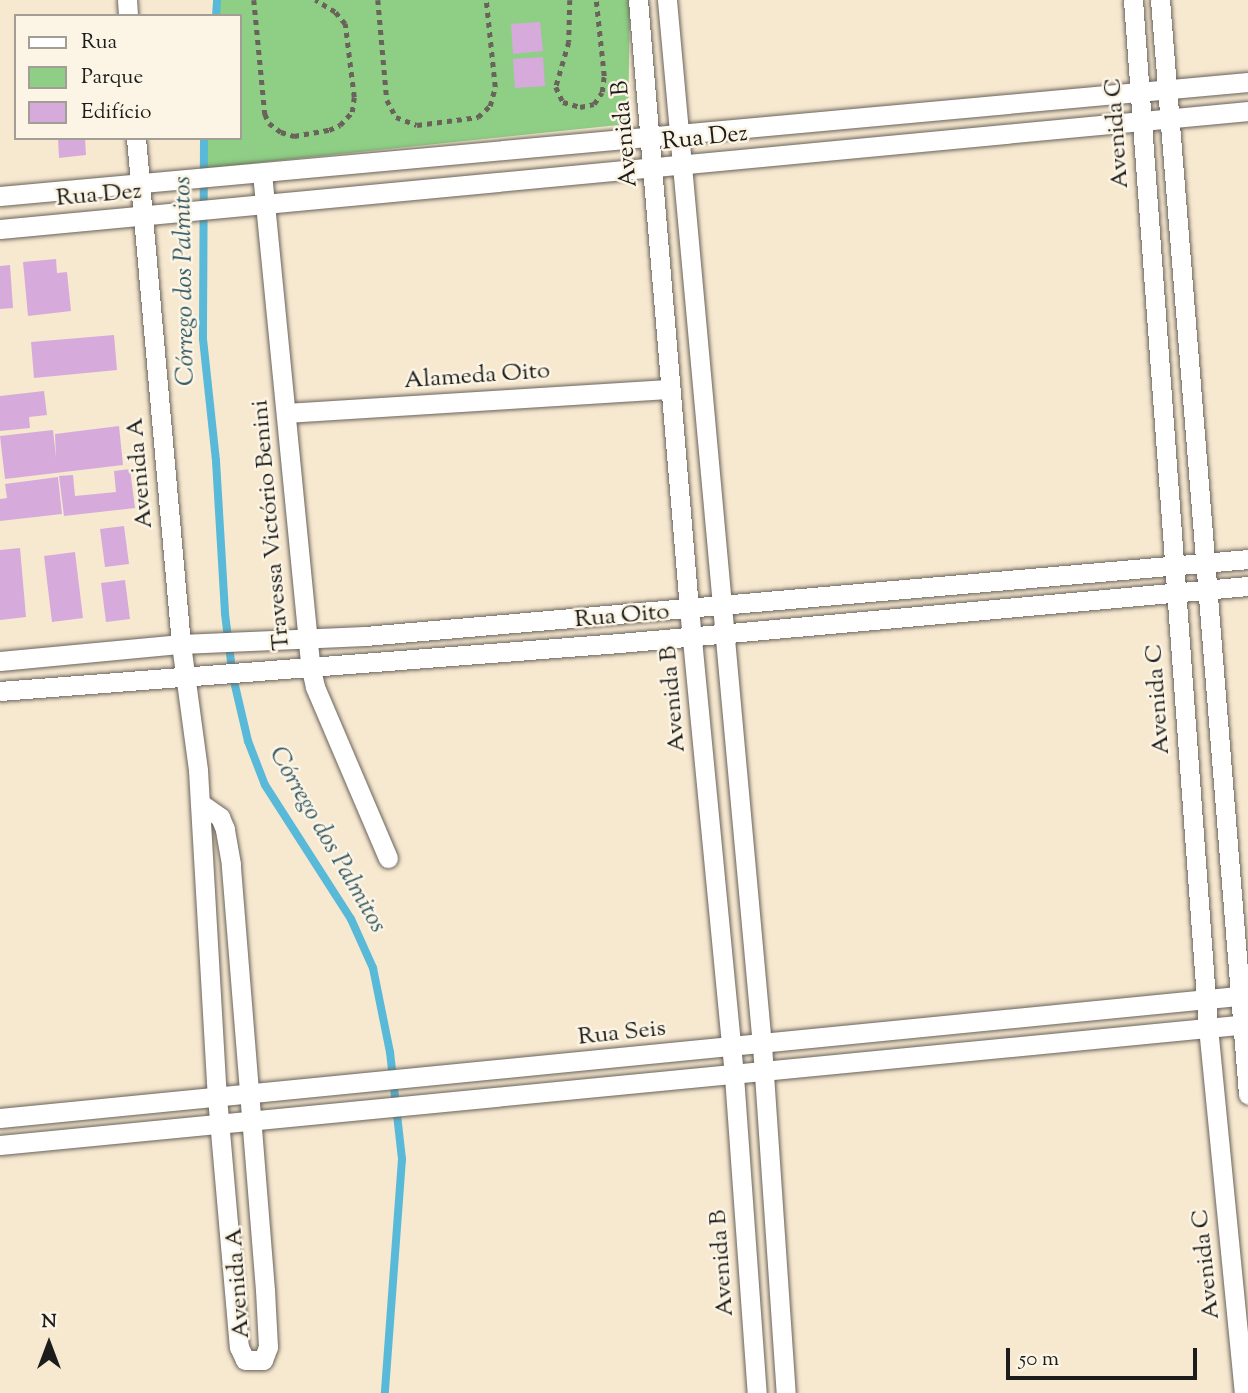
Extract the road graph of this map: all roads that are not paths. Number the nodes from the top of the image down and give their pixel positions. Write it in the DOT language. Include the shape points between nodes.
graph roads {
  1 [pos="638,0"];
  2 [pos="667,0"];
  3 [pos="1133,0"];
  4 [pos="1160,0"];
  5 [pos="1248,82"];
  6 [pos="1168,89"];
  7 [pos="1140,92"];
  8 [pos="1248,111"];
  9 [pos="1170,119"];
  10 [pos="1141,122"];
  11 [pos="681,136"];
  12 [pos="651,139"];
  13 [pos="136,140"];
  14 [pos="684,166"];
  15 [pos="654,169"];
  16 [pos="262,173"];
  17 [pos="139,184"];
  18 [pos="0,197"];
  19 [pos="266,206"];
  20 [pos="142,217"];
  21 [pos="0,229"];
  22 [pos="670,389"];
  23 [pos="287,413"];
  24 [pos="1248,559"];
  25 [pos="1205,563"];
  26 [pos="1172,566"];
  27 [pos="1248,586"];
  28 [pos="1209,590"];
  29 [pos="1175,593"];
  30 [pos="721,605"];
  31 [pos="689,608"];
  32 [pos="725,633"];
  33 [pos="692,636"];
  34 [pos="305,638"];
  35 [pos="181,644"];
  36 [pos="0,661"];
  37 [pos="310,666"];
  38 [pos="187,675"];
  39 [pos="0,691"];
  40 [pos="200,803"];
  41 [pos="388,858"];
  42 [pos="1245,995"];
  43 [pos="1206,999"];
  44 [pos="1245,1024"];
  45 [pos="1209,1027"];
  46 [pos="762,1045"];
  47 [pos="732,1048"];
  48 [pos="764,1073"];
  49 [pos="734,1076"];
  50 [pos="249,1094"];
  51 [pos="1248,1094"];
  52 [pos="217,1097"];
  53 [pos="0,1118"];
  54 [pos="251,1121"];
  55 [pos="220,1124"];
  56 [pos="0,1145"];
  57 [pos="1242,1310"];
  58 [pos="782,1339"];
  59 [pos="753,1341"];
  60 [pos="757,1393"];
  61 [pos="786,1393"];
  62 [pos="1244,1393"];
  1 -- 12 [label="street, Avenida B"];
  2 -- 11 [label="street"];
  3 -- 7 [label="street, Avenida C"];
  4 -- 6 [label="street"];
  5 -- 6 [label="street, Rua Dez"];
  6 -- 7 [label="street, Rua Dez"];
  6 -- 9 [label="street"];
  7 -- 10 [label="street, Avenida C"];
  7 -- 11 [label="street, Rua Dez"];
  8 -- 9 [label="street, Rua Dez"];
  9 -- 10 [label="street, Rua Dez"];
  9 -- 25 [label="street"];
  10 -- 14 [label="street, Rua Dez"];
  10 -- 26 [label="street, Avenida C"];
  11 -- 12 [label="street, Rua Dez"];
  11 -- 14 [label="street"];
  12 -- 15 [label="street, Avenida B"];
  12 -- 16 [label="street, Rua Dez"];
  13 -- 17 [label="street, Avenida A"];
  14 -- 15 [label="street, Rua Dez"];
  14 -- 30 [label="street"];
  15 -- 19 [label="street, Rua Dez"];
  15 -- 22 [label="street, Avenida B"];
  16 -- 17 [label="street, Rua Dez"];
  16 -- 19 [label="street, Travessa Victório Benini"];
  17 -- 18 [label="street, Rua Dez"];
  17 -- 20 [label="street, Avenida A"];
  19 -- 20 [label="street, Rua Dez"];
  19 -- 23 [label="street, Travessa Victório Benini"];
  20 -- 21 [label="street, Rua Dez"];
  20 -- 35 [label="street, Avenida A"];
  22 -- 23 [label="street, Alameda Oito"];
  22 -- 31 [label="street, Avenida B"];
  23 -- 34 [label="street, Travessa Victório Benini"];
  24 -- 25 [label="street, Rua Oito"];
  25 -- 26 [label="street, Rua Oito"];
  25 -- 28 [label="street"];
  26 -- 29 [label="street, Avenida C"];
  26 -- 30 [label="street, Rua Oito"];
  27 -- 28 [label="street, Rua Oito"];
  28 -- 29 [label="street, Rua Oito"];
  28 -- 42 [label="street"];
  29 -- 32 [label="street, Rua Oito"];
  29 -- 43 [label="street, Avenida C"];
  30 -- 31 [label="street, Rua Oito"];
  30 -- 32 [label="street"];
  31 -- 33 [label="street, Avenida B"];
  31 -- 34 [label="street, Rua Oito"];
  32 -- 33 [label="street, Rua Oito"];
  32 -- 46 [label="street"];
  33 -- 37 [label="street, Rua Oito"];
  33 -- 47 [label="street, Avenida B"];
  34 -- 35 [label="street, Rua Oito"];
  34 -- 37 [label="street, Travessa Victório Benini"];
  35 -- 36 [label="street, Rua Oito"];
  35 -- 38 [label="street, Avenida A"];
  37 -- 38 [label="street, Rua Oito"];
  37 -- 41 [label="street, Travessa Victório Benini"];
  38 -- 39 [label="street, Rua Oito"];
  38 -- 40 [label="street, Avenida A"];
  40 -- 50 [label="street, Avenida A" via="220,817 228,842"];
  40 -- 52 [label="street, Avenida A"];
  42 -- 43 [label="street, Rua Seis"];
  42 -- 44 [label="street"];
  43 -- 45 [label="street, Avenida C"];
  43 -- 46 [label="street, Rua Seis"];
  44 -- 45 [label="street"];
  44 -- 51 [label="street"];
  45 -- 48 [label="street"];
  45 -- 57 [label="street, Avenida C"];
  46 -- 47 [label="street, Rua Seis"];
  46 -- 48 [label="street"];
  47 -- 49 [label="street, Avenida B"];
  47 -- 50 [label="street, Rua Seis"];
  48 -- 49 [label="street"];
  48 -- 58 [label="street"];
  49 -- 54 [label="street"];
  49 -- 59 [label="street, Avenida B"];
  50 -- 52 [label="street, Rua Seis"];
  50 -- 54 [label="street, Avenida A"];
  52 -- 53 [label="street, Rua Seis"];
  52 -- 55 [label="street, Avenida A"];
  54 -- 55 [label="street"];
  54 -- 55 [label="street, Avenida A" via="268,1347 263,1360 245,1360 240,1353"];
  55 -- 56 [label="street"];
  57 -- 62 [label="street, Avenida C"];
  58 -- 59 [label="street"];
  58 -- 61 [label="street"];
  59 -- 60 [label="street, Avenida B"];
}
